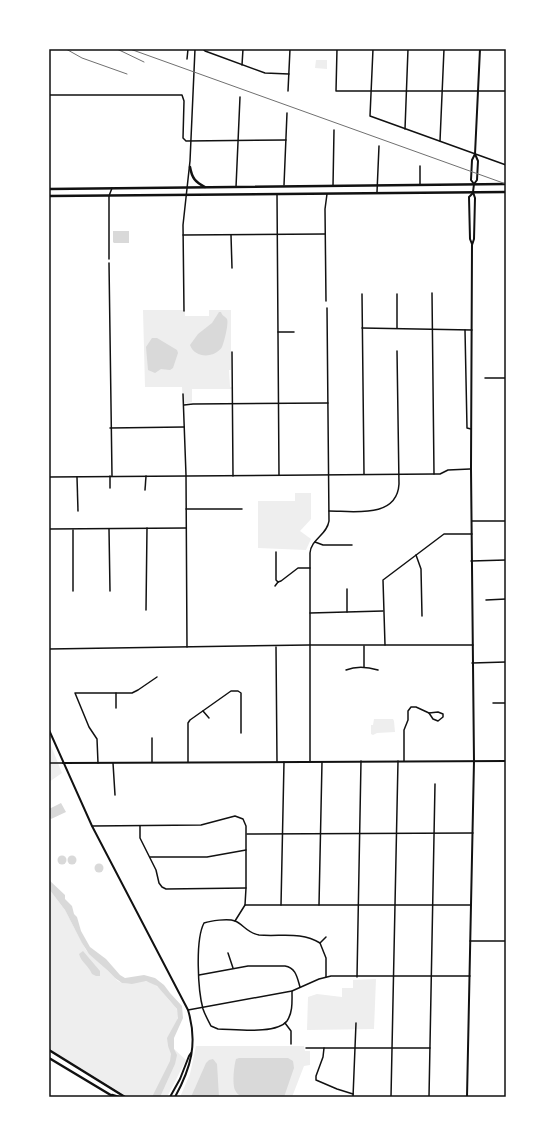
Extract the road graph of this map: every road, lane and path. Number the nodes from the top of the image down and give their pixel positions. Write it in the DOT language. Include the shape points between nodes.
graph roads {
  1 [pos="188,49"];
  2 [pos="195,49"];
  3 [pos="203,49"];
  4 [pos="243,49"];
  5 [pos="290,49"];
  6 [pos="337,49"];
  7 [pos="373,49"];
  8 [pos="408,49"];
  9 [pos="444,49"];
  10 [pos="480,49"];
  11 [pos="187,59"];
  12 [pos="242,65"];
  13 [pos="289,74"];
  14 [pos="407,90"];
  15 [pos="442,90"];
  16 [pos="478,90"];
  17 [pos="288,91"];
  18 [pos="371,91"];
  19 [pos="506,91"];
  20 [pos="49,95"];
  21 [pos="240,97"];
  22 [pos="49,100"];
  23 [pos="287,113"];
  24 [pos="405,129"];
  25 [pos="334,130"];
  26 [pos="238,140"];
  27 [pos="286,140"];
  28 [pos="191,141"];
  29 [pos="440,141"];
  30 [pos="379,146"];
  31 [pos="475,154"];
  32 [pos="506,165"];
  33 [pos="420,166"];
  34 [pos="190,167"];
  35 [pos="474,184"];
  36 [pos="506,184"];
  37 [pos="377,185"];
  38 [pos="420,185"];
  39 [pos="333,186"];
  40 [pos="236,187"];
  41 [pos="284,187"];
  42 [pos="112,188"];
  43 [pos="187,188"];
  44 [pos="207,188"];
  45 [pos="49,189"];
  46 [pos="327,192"];
  47 [pos="377,192"];
  48 [pos="473,192"];
  49 [pos="506,192"];
  50 [pos="186,194"];
  51 [pos="277,194"];
  52 [pos="49,196"];
  53 [pos="109,196"];
  54 [pos="278,234"];
  55 [pos="325,234"];
  56 [pos="183,235"];
  57 [pos="231,235"];
  58 [pos="472,245"];
  59 [pos="109,260"];
  60 [pos="109,264"];
  61 [pos="232,268"];
  62 [pos="432,293"];
  63 [pos="362,294"];
  64 [pos="396,294"];
  65 [pos="326,301"];
  66 [pos="327,308"];
  67 [pos="184,311"];
  68 [pos="362,328"];
  69 [pos="397,329"];
  70 [pos="433,330"];
  71 [pos="465,330"];
  72 [pos="472,330"];
  73 [pos="278,332"];
  74 [pos="294,332"];
  75 [pos="397,350"];
  76 [pos="232,352"];
  77 [pos="485,378"];
  78 [pos="506,378"];
  79 [pos="183,394"];
  80 [pos="233,403"];
  81 [pos="279,403"];
  82 [pos="328,403"];
  83 [pos="184,405"];
  84 [pos="184,427"];
  85 [pos="110,428"];
  86 [pos="471,429"];
  87 [pos="471,469"];
  88 [pos="329,474"];
  89 [pos="364,474"];
  90 [pos="399,474"];
  91 [pos="434,474"];
  92 [pos="186,475"];
  93 [pos="280,475"];
  94 [pos="111,476"];
  95 [pos="146,476"];
  96 [pos="233,476"];
  97 [pos="49,477"];
  98 [pos="77,477"];
  99 [pos="110,488"];
  100 [pos="145,490"];
  101 [pos="186,509"];
  102 [pos="242,509"];
  103 [pos="78,511"];
  104 [pos="329,511"];
  105 [pos="472,521"];
  106 [pos="506,521"];
  107 [pos="146,528"];
  108 [pos="186,528"];
  109 [pos="109,529"];
  110 [pos="49,530"];
  111 [pos="73,530"];
  112 [pos="472,534"];
  113 [pos="315,541"];
  114 [pos="352,545"];
  115 [pos="276,552"];
  116 [pos="416,555"];
  117 [pos="506,560"];
  118 [pos="471,561"];
  119 [pos="310,568"];
  120 [pos="278,582"];
  121 [pos="275,586"];
  122 [pos="347,589"];
  123 [pos="73,591"];
  124 [pos="110,591"];
  125 [pos="506,599"];
  126 [pos="486,600"];
  127 [pos="146,610"];
  128 [pos="383,611"];
  129 [pos="346,612"];
  130 [pos="310,613"];
  131 [pos="422,616"];
  132 [pos="309,645"];
  133 [pos="385,645"];
  134 [pos="472,645"];
  135 [pos="364,646"];
  136 [pos="187,647"];
  137 [pos="276,647"];
  138 [pos="49,649"];
  139 [pos="506,662"];
  140 [pos="472,663"];
  141 [pos="364,667"];
  142 [pos="346,670"];
  143 [pos="378,670"];
  144 [pos="157,677"];
  145 [pos="116,693"];
  146 [pos="493,703"];
  147 [pos="506,703"];
  148 [pos="116,708"];
  149 [pos="203,711"];
  150 [pos="429,713"];
  151 [pos="209,718"];
  152 [pos="49,730"];
  153 [pos="241,733"];
  154 [pos="152,738"];
  155 [pos="506,760"];
  156 [pos="361,761"];
  157 [pos="398,761"];
  158 [pos="404,761"];
  159 [pos="474,761"];
  160 [pos="113,762"];
  161 [pos="152,762"];
  162 [pos="188,762"];
  163 [pos="277,762"];
  164 [pos="284,762"];
  165 [pos="310,762"];
  166 [pos="322,762"];
  167 [pos="49,763"];
  168 [pos="63,763"];
  169 [pos="98,763"];
  170 [pos="435,784"];
  171 [pos="115,795"];
  172 [pos="92,826"];
  173 [pos="140,826"];
  174 [pos="397,833"];
  175 [pos="473,833"];
  176 [pos="246,834"];
  177 [pos="283,834"];
  178 [pos="321,834"];
  179 [pos="359,834"];
  180 [pos="434,834"];
  181 [pos="246,850"];
  182 [pos="150,857"];
  183 [pos="246,888"];
  184 [pos="245,905"];
  185 [pos="281,905"];
  186 [pos="319,905"];
  187 [pos="358,905"];
  188 [pos="396,905"];
  189 [pos="432,905"];
  190 [pos="471,905"];
  191 [pos="235,921"];
  192 [pos="326,937"];
  193 [pos="470,941"];
  194 [pos="506,941"];
  195 [pos="320,943"];
  196 [pos="228,953"];
  197 [pos="233,968"];
  198 [pos="199,975"];
  199 [pos="432,976"];
  200 [pos="470,976"];
  201 [pos="326,977"];
  202 [pos="357,977"];
  203 [pos="394,977"];
  204 [pos="300,987"];
  205 [pos="292,990"];
  206 [pos="203,1007"];
  207 [pos="188,1010"];
  208 [pos="285,1023"];
  209 [pos="356,1023"];
  210 [pos="291,1044"];
  211 [pos="306,1048"];
  212 [pos="324,1048"];
  213 [pos="355,1048"];
  214 [pos="393,1048"];
  215 [pos="430,1048"];
  216 [pos="49,1050"];
  217 [pos="191,1053"];
  218 [pos="49,1058"];
  219 [pos="82,1071"];
  220 [pos="79,1076"];
  221 [pos="108,1094"];
  222 [pos="353,1094"];
  223 [pos="114,1097"];
  224 [pos="119,1097"];
  225 [pos="125,1097"];
  226 [pos="170,1097"];
  227 [pos="175,1097"];
  228 [pos="353,1097"];
  229 [pos="391,1097"];
  230 [pos="429,1097"];
  231 [pos="467,1097"];
  1 -- 11 [label="street"];
  2 -- 28 [label="street"];
  3 -- 12 [label="street"];
  4 -- 12 [label="street"];
  5 -- 13 [label="street"];
  6 -- 18 [label="street" via="336,91"];
  7 -- 18 [label="street"];
  8 -- 14 [label="street"];
  9 -- 15 [label="street"];
  10 -- 16 [label="street"];
  12 -- 13 [label="street" via="265,73"];
  13 -- 17 [label="street"];
  14 -- 15 [label="street"];
  14 -- 18 [label="street"];
  14 -- 24 [label="street"];
  15 -- 16 [label="street"];
  15 -- 29 [label="street"];
  16 -- 19 [label="street"];
  16 -- 31 [label="street"];
  18 -- 24 [label="street" via="370,116"];
  20 -- 22 [label="street"];
  20 -- 28 [label="street" via="181,95 184,101 183,138"];
  21 -- 26 [label="street"];
  23 -- 27 [label="street"];
  24 -- 29 [label="street"];
  25 -- 39 [label="street"];
  26 -- 27 [label="street"];
  26 -- 28 [label="street"];
  26 -- 40 [label="street"];
  27 -- 41 [label="street"];
  28 -- 34 [label="street"];
  29 -- 31 [label="street"];
  30 -- 37 [label="street"];
  31 -- 32 [label="street"];
  31 -- 35 [label="street" via="478,161 477,180"];
  31 -- 35 [label="street" via="471,172"];
  33 -- 38 [label="street"];
  34 -- 43 [label="street"];
  34 -- 44 [label="main road" via="194,182"];
  35 -- 36 [label="main road"];
  35 -- 38 [label="main road"];
  35 -- 48 [label="street"];
  37 -- 38 [label="main road"];
  37 -- 39 [label="main road"];
  37 -- 47 [label="street"];
  39 -- 41 [label="main road"];
  40 -- 41 [label="main road"];
  40 -- 44 [label="main road"];
  42 -- 43 [label="main road"];
  42 -- 45 [label="main road"];
  42 -- 53 [label="street"];
  43 -- 44 [label="main road"];
  43 -- 50 [label="street"];
  46 -- 47 [label="main road"];
  46 -- 51 [label="main road"];
  46 -- 55 [label="street"];
  47 -- 48 [label="main road"];
  48 -- 49 [label="main road"];
  48 -- 58 [label="street" via="475,219"];
  48 -- 58 [label="street" via="468,197"];
  50 -- 51 [label="main road"];
  50 -- 53 [label="main road"];
  50 -- 56 [label="street"];
  51 -- 54 [label="street"];
  52 -- 53 [label="main road"];
  53 -- 59 [label="street"];
  54 -- 55 [label="street"];
  54 -- 57 [label="street"];
  54 -- 73 [label="street"];
  55 -- 65 [label="street"];
  56 -- 57 [label="street"];
  56 -- 67 [label="street"];
  57 -- 61 [label="street"];
  58 -- 72 [label="street"];
  60 -- 85 [label="street"];
  62 -- 70 [label="street"];
  63 -- 68 [label="street"];
  64 -- 69 [label="street"];
  66 -- 82 [label="street"];
  68 -- 69 [label="street"];
  68 -- 89 [label="street"];
  69 -- 70 [label="street"];
  70 -- 71 [label="street"];
  70 -- 91 [label="street"];
  71 -- 72 [label="street"];
  71 -- 86 [label="street" via="467,428"];
  72 -- 86 [label="street"];
  73 -- 74 [label="street"];
  73 -- 81 [label="street"];
  75 -- 90 [label="street"];
  76 -- 80 [label="street"];
  77 -- 78 [label="street"];
  79 -- 83 [label="street"];
  80 -- 81 [label="street"];
  80 -- 83 [label="street"];
  80 -- 96 [label="street"];
  81 -- 82 [label="street"];
  81 -- 93 [label="street"];
  82 -- 88 [label="street"];
  83 -- 84 [label="street"];
  84 -- 85 [label="street"];
  84 -- 92 [label="street"];
  85 -- 94 [label="street"];
  86 -- 87 [label="street"];
  87 -- 91 [label="street" via="448,470"];
  87 -- 105 [label="street"];
  88 -- 89 [label="street"];
  88 -- 93 [label="street"];
  88 -- 104 [label="street"];
  89 -- 90 [label="street"];
  90 -- 91 [label="street"];
  90 -- 104 [label="street" via="397,494 386,507 371,511"];
  92 -- 95 [label="street"];
  92 -- 96 [label="street"];
  92 -- 101 [label="street"];
  93 -- 96 [label="street"];
  94 -- 95 [label="street"];
  94 -- 98 [label="street"];
  94 -- 99 [label="street"];
  95 -- 100 [label="street"];
  97 -- 98 [label="street"];
  98 -- 103 [label="street"];
  101 -- 102 [label="street"];
  101 -- 108 [label="street"];
  104 -- 113 [label="street" via="328,527"];
  105 -- 106 [label="street"];
  105 -- 112 [label="street"];
  107 -- 108 [label="street"];
  107 -- 109 [label="street"];
  107 -- 127 [label="street"];
  108 -- 136 [label="street"];
  109 -- 111 [label="street"];
  109 -- 124 [label="street"];
  110 -- 111 [label="street"];
  111 -- 123 [label="street"];
  112 -- 116 [label="street" via="446,534"];
  112 -- 118 [label="street"];
  113 -- 114 [label="street" via="321,545"];
  113 -- 119 [label="street" via="310,550"];
  115 -- 120 [label="street"];
  116 -- 128 [label="street" via="383,580"];
  116 -- 131 [label="street" via="421,569"];
  117 -- 118 [label="street"];
  118 -- 134 [label="street"];
  119 -- 120 [label="street" via="298,568"];
  119 -- 130 [label="street"];
  120 -- 121 [label="street"];
  122 -- 129 [label="street"];
  125 -- 126 [label="street"];
  128 -- 129 [label="street"];
  128 -- 133 [label="street"];
  129 -- 130 [label="street"];
  130 -- 132 [label="street"];
  132 -- 135 [label="street"];
  132 -- 137 [label="street"];
  132 -- 165 [label="street"];
  133 -- 134 [label="street"];
  133 -- 135 [label="street"];
  134 -- 140 [label="street"];
  135 -- 141 [label="street"];
  136 -- 137 [label="street"];
  136 -- 138 [label="street"];
  137 -- 163 [label="street"];
  139 -- 140 [label="street"];
  140 -- 159 [label="street"];
  141 -- 142 [label="street"];
  141 -- 143 [label="street"];
  144 -- 145 [label="street" via="132,693"];
  145 -- 148 [label="street"];
  145 -- 169 [label="street" via="75,693 89,727 97,739"];
  146 -- 147 [label="street"];
  149 -- 151 [label="street"];
  149 -- 153 [label="street" via="231,691 240,692"];
  149 -- 162 [label="street" via="188,723"];
  150 -- 150 [label="street" via="441,713 443,717 435,720"];
  150 -- 158 [label="street" via="411,707 408,711 404,730"];
  152 -- 168 [label="street"];
  154 -- 161 [label="street"];
  155 -- 159 [label="street"];
  156 -- 157 [label="street"];
  156 -- 166 [label="street"];
  156 -- 179 [label="street"];
  157 -- 158 [label="street"];
  157 -- 174 [label="street"];
  158 -- 159 [label="street"];
  159 -- 175 [label="street"];
  160 -- 161 [label="street"];
  160 -- 169 [label="street"];
  160 -- 171 [label="street"];
  161 -- 162 [label="street"];
  162 -- 163 [label="street"];
  163 -- 164 [label="street"];
  164 -- 165 [label="street"];
  164 -- 177 [label="street"];
  165 -- 166 [label="street"];
  166 -- 178 [label="street"];
  167 -- 168 [label="street"];
  168 -- 169 [label="street"];
  168 -- 172 [label="street"];
  170 -- 180 [label="street"];
  172 -- 173 [label="street"];
  172 -- 207 [label="street"];
  173 -- 176 [label="street" via="201,825 237,817 246,823"];
  173 -- 182 [label="street" via="140,838"];
  174 -- 179 [label="street"];
  174 -- 180 [label="street"];
  174 -- 188 [label="street"];
  175 -- 180 [label="street"];
  175 -- 190 [label="street"];
  176 -- 177 [label="street"];
  176 -- 181 [label="street"];
  177 -- 178 [label="street"];
  177 -- 185 [label="street"];
  178 -- 179 [label="street"];
  178 -- 186 [label="street"];
  179 -- 187 [label="street"];
  180 -- 189 [label="street"];
  181 -- 182 [label="street" via="207,857"];
  181 -- 183 [label="street"];
  182 -- 183 [label="street" via="158,883 162,887"];
  183 -- 184 [label="street"];
  184 -- 185 [label="street"];
  184 -- 191 [label="street"];
  185 -- 186 [label="street"];
  186 -- 187 [label="street"];
  187 -- 188 [label="street"];
  187 -- 202 [label="street"];
  188 -- 189 [label="street"];
  188 -- 203 [label="street"];
  189 -- 190 [label="street"];
  189 -- 199 [label="street"];
  190 -- 193 [label="street"];
  191 -- 195 [label="street" via="258,935 304,936"];
  191 -- 198 [label="street" via="212,920 204,923 200,933"];
  192 -- 195 [label="street"];
  193 -- 194 [label="street"];
  193 -- 200 [label="street"];
  195 -- 201 [label="street" via="326,958"];
  196 -- 197 [label="street"];
  197 -- 198 [label="street"];
  197 -- 204 [label="street" via="255,965 290,967"];
  198 -- 206 [label="street"];
  199 -- 200 [label="street"];
  199 -- 203 [label="street"];
  199 -- 215 [label="street"];
  200 -- 231 [label="street"];
  201 -- 202 [label="street"];
  201 -- 204 [label="street"];
  202 -- 203 [label="street"];
  203 -- 214 [label="street"];
  204 -- 205 [label="street"];
  205 -- 206 [label="street"];
  205 -- 208 [label="street" via="292,1009"];
  206 -- 207 [label="street"];
  206 -- 208 [label="street" via="211,1026 218,1029 271,1029"];
  207 -- 217 [label="street" via="192,1029"];
  208 -- 210 [label="street" via="291,1031"];
  209 -- 213 [label="street"];
  211 -- 212 [label="street"];
  212 -- 213 [label="street"];
  212 -- 222 [label="street" via="316,1080"];
  213 -- 214 [label="street"];
  213 -- 222 [label="street"];
  214 -- 215 [label="street"];
  214 -- 229 [label="street"];
  215 -- 230 [label="street"];
  216 -- 219 [label="main road"];
  217 -- 226 [label="street"];
  217 -- 227 [label="street" via="189,1068"];
  218 -- 220 [label="main road"];
  219 -- 220 [label="main road"];
  219 -- 225 [label="main road"];
  220 -- 221 [label="main road"];
  221 -- 223 [label="main road"];
  221 -- 224 [label="main road"];
  222 -- 228 [label="street"];
}
